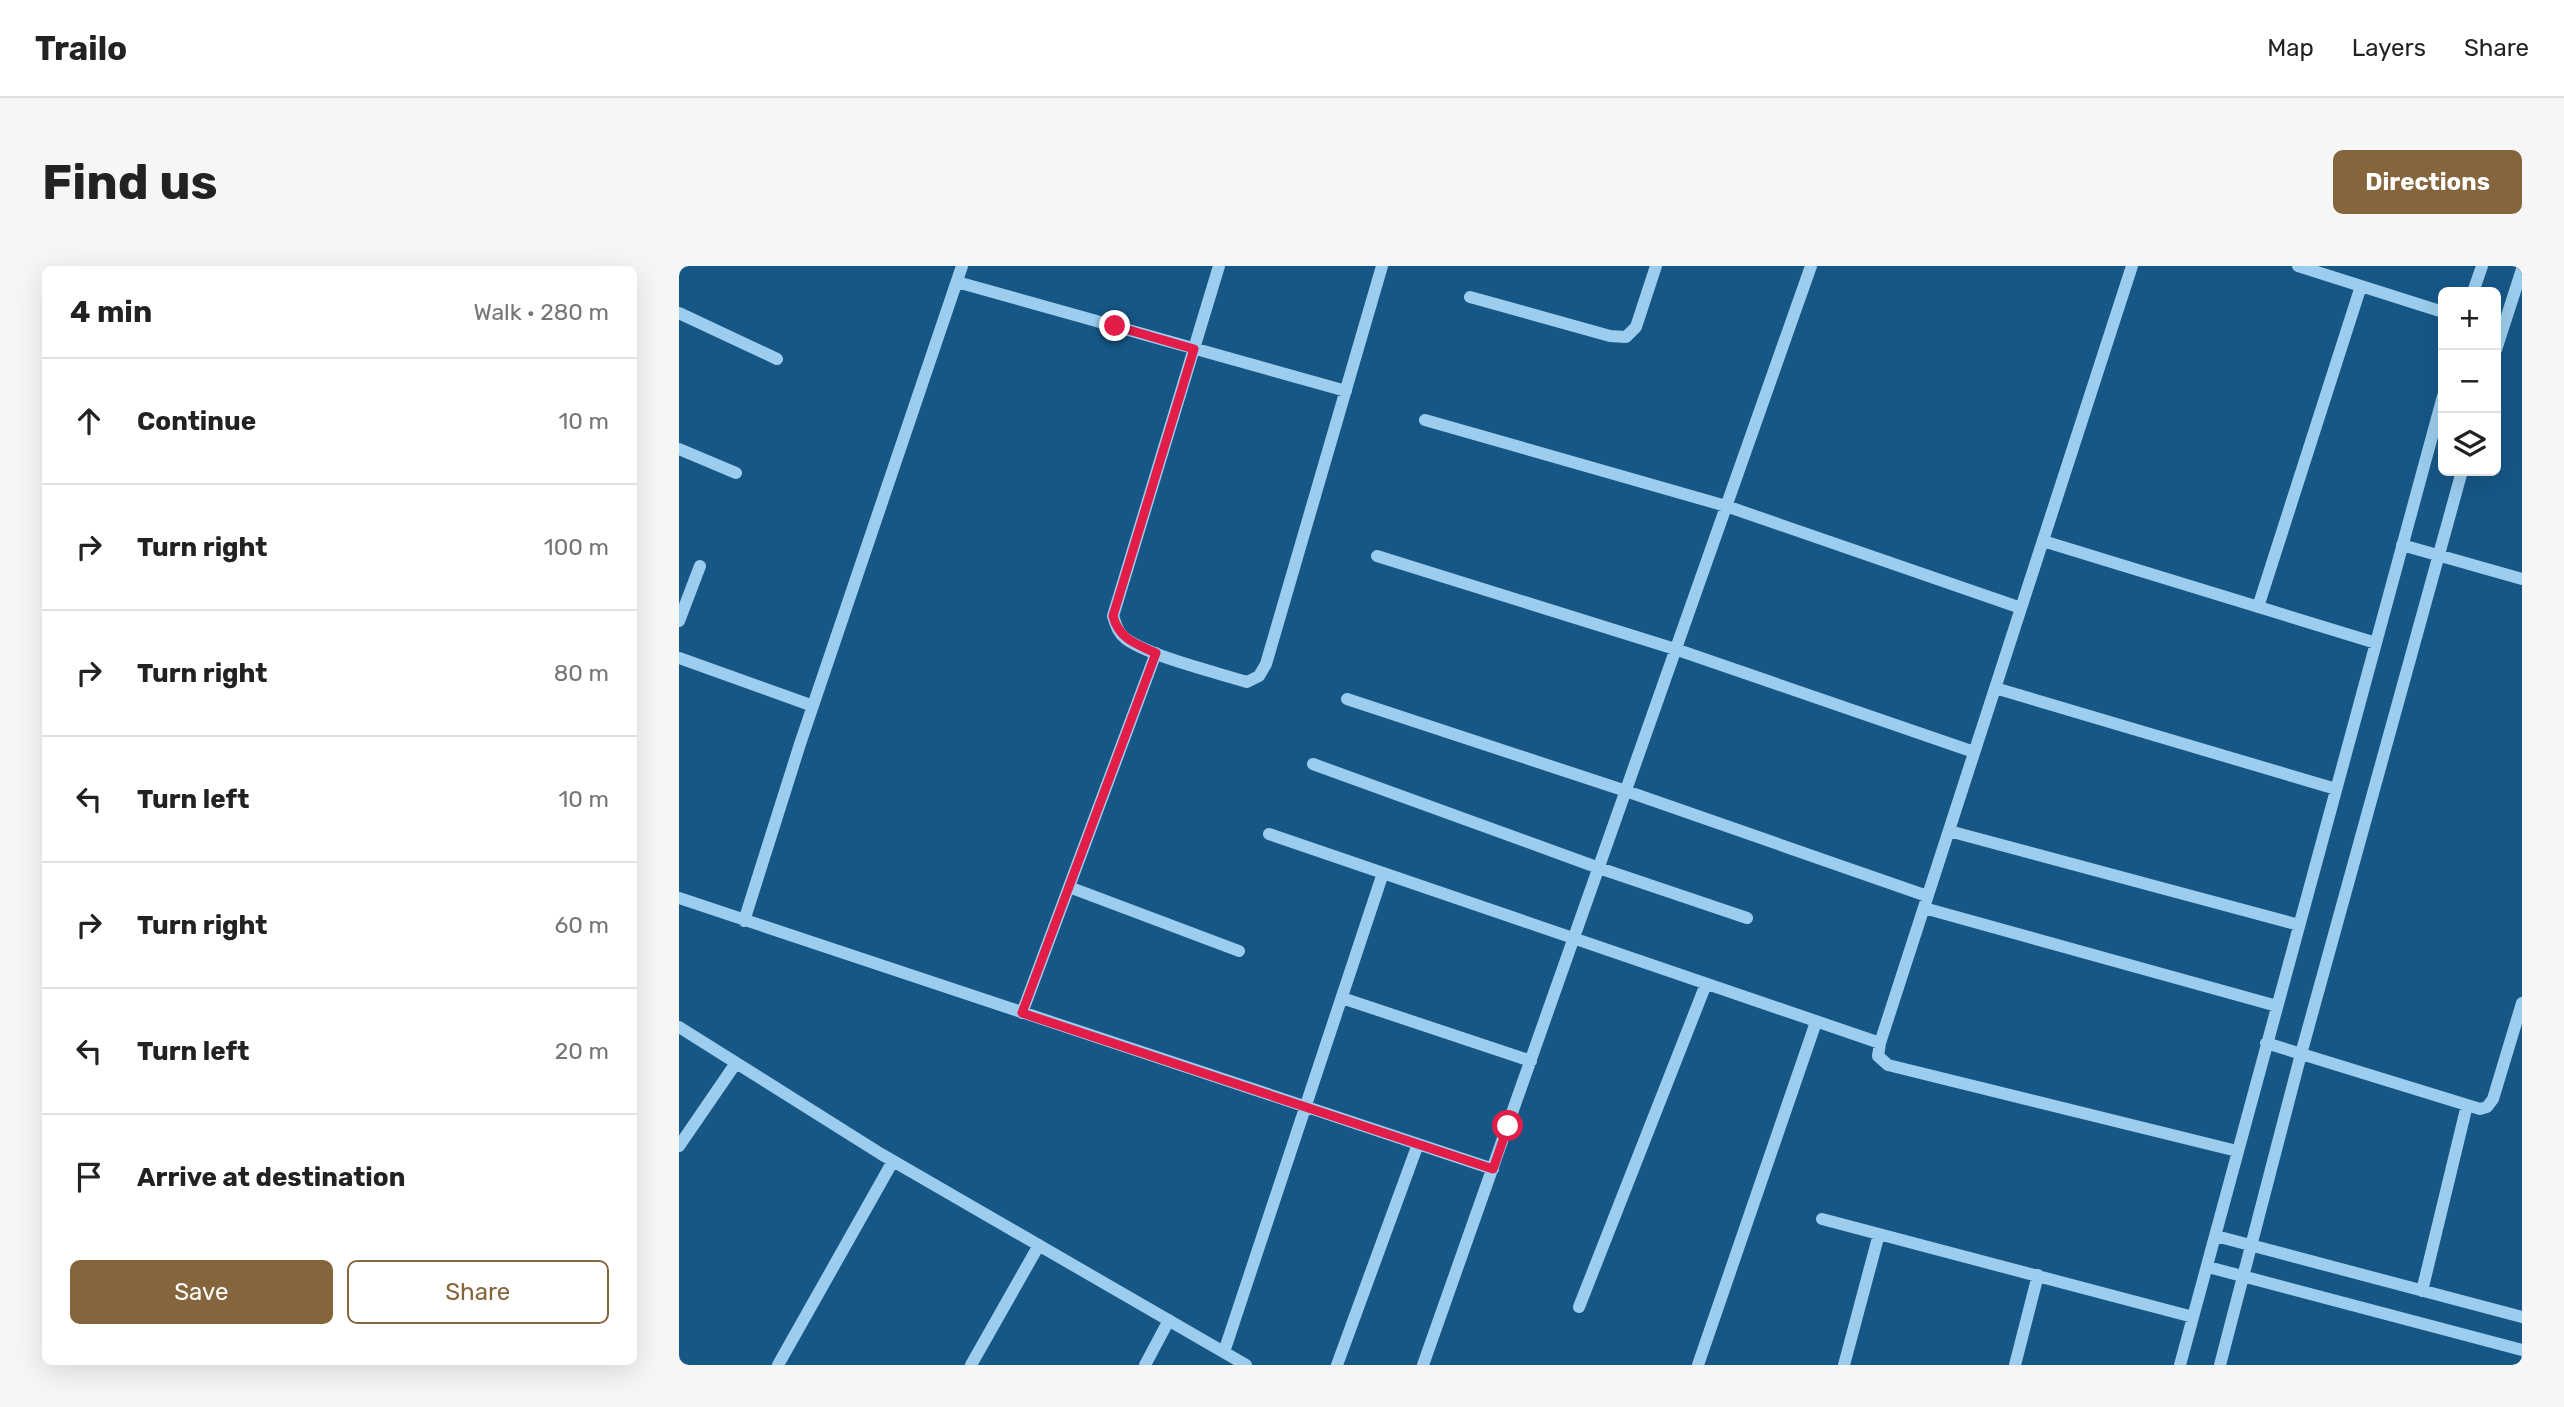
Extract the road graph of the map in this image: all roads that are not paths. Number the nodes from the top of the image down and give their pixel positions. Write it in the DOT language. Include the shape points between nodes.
graph roads {
  1 [pos="962,266"];
  2 [pos="1219,266"];
  3 [pos="1382,266"];
  4 [pos="1656,266"];
  5 [pos="1811,266"];
  6 [pos="2132,266"];
  7 [pos="2481,266"];
  8 [pos="2304,267"];
  9 [pos="2522,269"];
  10 [pos="957,282"];
  11 [pos="2361,286"];
  12 [pos="2475,287"];
  13 [pos="1470,297"];
  14 [pos="2438,310"];
  15 [pos="679,313"];
  16 [pos="2501,322"];
  17 [pos="1194,349"];
  18 [pos="777,359"];
  19 [pos="1346,391"];
  20 [pos="2438,413"];
  21 [pos="1425,420"];
  22 [pos="679,449"];
  23 [pos="736,473"];
  24 [pos="2461,476"];
  25 [pos="1726,506"];
  26 [pos="2043,541"];
  27 [pos="2402,545"];
  28 [pos="2439,555"];
  29 [pos="1377,556"];
  30 [pos="700,566"];
  31 [pos="2522,579"];
  32 [pos="2258,607"];
  33 [pos="2021,608"];
  34 [pos="679,621"];
  35 [pos="2376,643"];
  36 [pos="1675,649"];
  37 [pos="1156,653"];
  38 [pos="679,658"];
  39 [pos="1995,688"];
  40 [pos="1347,699"];
  41 [pos="813,705"];
  42 [pos="1974,752"];
  43 [pos="1313,764"];
  44 [pos="2336,789"];
  45 [pos="1626,791"];
  46 [pos="1949,831"];
  47 [pos="1269,834"];
  48 [pos="1599,868"];
  49 [pos="1383,873"];
  50 [pos="1069,887"];
  51 [pos="679,898"];
  52 [pos="1925,902"];
  53 [pos="1747,918"];
  54 [pos="744,921"];
  55 [pos="2299,925"];
  56 [pos="1573,939"];
  57 [pos="1239,951"];
  58 [pos="1706,984"];
  59 [pos="1342,998"];
  60 [pos="2522,1003"];
  61 [pos="2277,1006"];
  62 [pos="1022,1013"];
  63 [pos="1816,1021"];
  64 [pos="679,1027"];
  65 [pos="1880,1042"];
  66 [pos="2266,1044"];
  67 [pos="2301,1054"];
  68 [pos="1531,1061"];
  69 [pos="736,1063"];
  70 [pos="2467,1105"];
  71 [pos="1307,1107"];
  72 [pos="1419,1144"];
  73 [pos="679,1146"];
  74 [pos="2237,1152"];
  75 [pos="893,1161"];
  76 [pos="1493,1169"];
  77 [pos="1822,1219"];
  78 [pos="1879,1234"];
  79 [pos="2216,1236"];
  80 [pos="1039,1245"];
  81 [pos="2251,1247"];
  82 [pos="2207,1267"];
  83 [pos="2038,1275"];
  84 [pos="2243,1276"];
  85 [pos="2422,1291"];
  86 [pos="1579,1307"];
  87 [pos="2193,1317"];
  88 [pos="2522,1317"];
  89 [pos="1169,1320"];
  90 [pos="2522,1350"];
  91 [pos="1224,1352"];
  92 [pos="778,1365"];
  93 [pos="971,1365"];
  94 [pos="1145,1365"];
  95 [pos="1246,1365"];
  96 [pos="1337,1365"];
  97 [pos="1423,1365"];
  98 [pos="1698,1365"];
  99 [pos="1844,1365"];
  100 [pos="2015,1365"];
  101 [pos="2180,1365"];
  102 [pos="2220,1365"];
  1 -- 10 [label="street"];
  2 -- 17 [label="street"];
  3 -- 19 [label="street"];
  4 -- 13 [label="street" via="1636,327 1626,337"];
  5 -- 25 [label="street"];
  6 -- 26 [label="street"];
  7 -- 12 [label="street"];
  8 -- 11 [label="street"];
  9 -- 16 [label="street"];
  10 -- 17 [label="street"];
  10 -- 41 [label="street"];
  11 -- 14 [label="street"];
  11 -- 32 [label="street"];
  15 -- 18 [label="street"];
  17 -- 19 [label="street"];
  17 -- 37 [label="street" via="1113,616 1127,639"];
  19 -- 37 [label="street" via="1259,676 1247,682"];
  20 -- 27 [label="street"];
  21 -- 25 [label="street"];
  22 -- 23 [label="street"];
  24 -- 28 [label="street"];
  25 -- 33 [label="street"];
  25 -- 36 [label="street"];
  26 -- 32 [label="street"];
  26 -- 33 [label="street"];
  27 -- 28 [label="street"];
  27 -- 35 [label="street"];
  28 -- 31 [label="street"];
  28 -- 67 [label="street"];
  29 -- 36 [label="street"];
  30 -- 34 [label="street"];
  32 -- 35 [label="street"];
  33 -- 39 [label="street"];
  35 -- 44 [label="street"];
  36 -- 42 [label="street"];
  36 -- 45 [label="street"];
  37 -- 50 [label="street"];
  38 -- 41 [label="street"];
  39 -- 42 [label="street"];
  39 -- 44 [label="street"];
  40 -- 45 [label="street"];
  41 -- 54 [label="street"];
  42 -- 46 [label="street"];
  43 -- 48 [label="street"];
  44 -- 55 [label="street"];
  45 -- 48 [label="street"];
  45 -- 52 [label="street"];
  46 -- 52 [label="street"];
  46 -- 55 [label="street"];
  47 -- 49 [label="street"];
  48 -- 53 [label="street"];
  48 -- 56 [label="street"];
  49 -- 56 [label="street"];
  49 -- 59 [label="street"];
  50 -- 57 [label="street"];
  50 -- 62 [label="street"];
  51 -- 54 [label="street"];
  52 -- 61 [label="street"];
  52 -- 65 [label="street"];
  54 -- 62 [label="street"];
  55 -- 61 [label="street"];
  56 -- 58 [label="street"];
  56 -- 68 [label="street"];
  58 -- 63 [label="street"];
  58 -- 86 [label="street"];
  59 -- 68 [label="street"];
  59 -- 71 [label="street"];
  60 -- 70 [label="street" via="2493,1099 2480,1109"];
  61 -- 66 [label="street"];
  62 -- 71 [label="street"];
  63 -- 65 [label="street"];
  63 -- 98 [label="street"];
  64 -- 69 [label="street"];
  65 -- 74 [label="street" via="1878,1056 1888,1065"];
  66 -- 67 [label="street"];
  66 -- 74 [label="street"];
  67 -- 70 [label="street"];
  67 -- 81 [label="street"];
  68 -- 76 [label="street"];
  69 -- 73 [label="street"];
  69 -- 75 [label="street"];
  70 -- 85 [label="street"];
  71 -- 72 [label="street"];
  71 -- 91 [label="street"];
  72 -- 76 [label="street"];
  72 -- 96 [label="street"];
  74 -- 79 [label="street"];
  75 -- 80 [label="street"];
  75 -- 92 [label="street"];
  76 -- 97 [label="street"];
  77 -- 78 [label="street"];
  78 -- 83 [label="street"];
  78 -- 99 [label="street"];
  79 -- 81 [label="street"];
  79 -- 82 [label="street"];
  80 -- 89 [label="street"];
  80 -- 93 [label="street"];
  81 -- 84 [label="street"];
  81 -- 85 [label="street"];
  82 -- 84 [label="street"];
  82 -- 87 [label="street"];
  83 -- 87 [label="street"];
  83 -- 100 [label="street"];
  84 -- 90 [label="street"];
  84 -- 102 [label="street"];
  85 -- 88 [label="street"];
  87 -- 101 [label="street"];
  89 -- 91 [label="street"];
  89 -- 94 [label="street"];
  91 -- 95 [label="street"];
}
